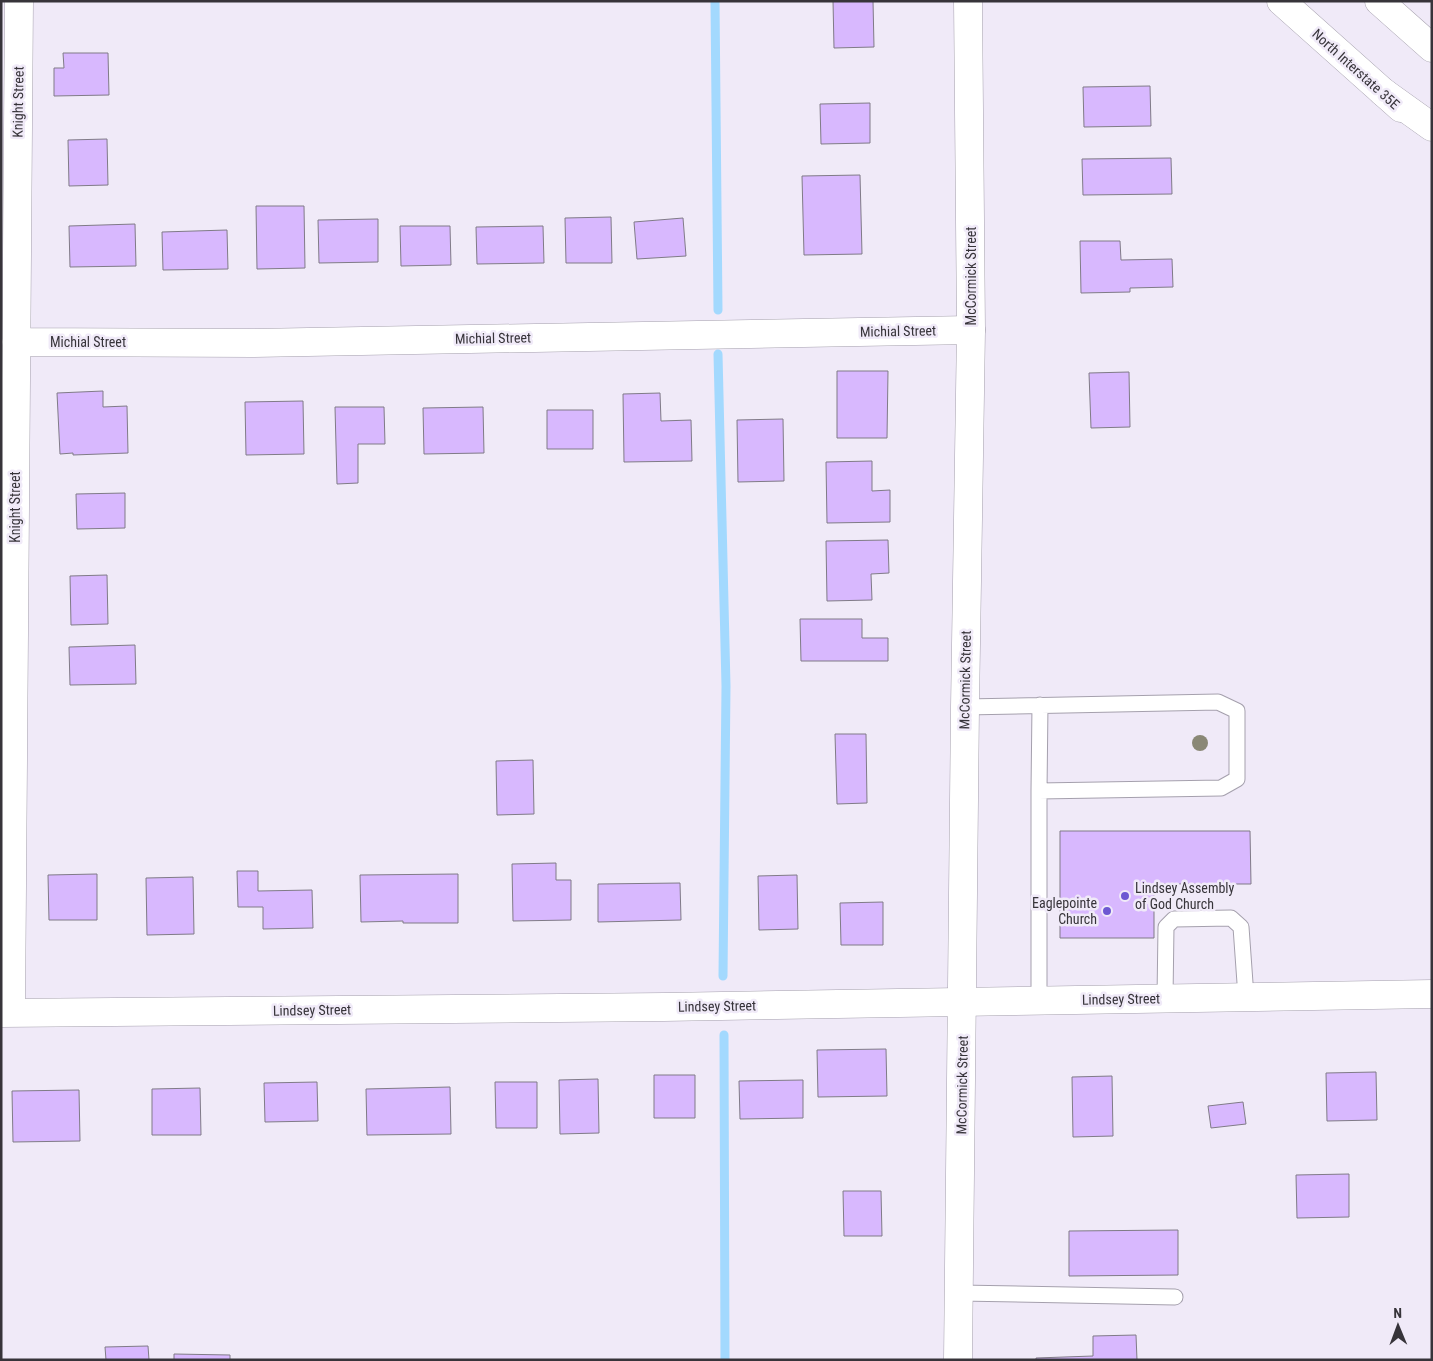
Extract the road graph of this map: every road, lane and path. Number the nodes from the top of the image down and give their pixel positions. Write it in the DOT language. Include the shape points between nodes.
graph roads {
  1 [pos="19,1"];
  2 [pos="968,1"];
  3 [pos="1281,1"];
  4 [pos="1379,1"];
  5 [pos="1432,48"];
  6 [pos="1383,92"];
  7 [pos="1432,127"];
  8 [pos="1432,136"];
  9 [pos="971,330"];
  10 [pos="16,342"];
  11 [pos="1040,705"];
  12 [pos="965,707"];
  13 [pos="1039,791"];
  14 [pos="1432,994"];
  15 [pos="1246,997"];
  16 [pos="1165,998"];
  17 [pos="1039,1000"];
  18 [pos="963,1001"];
  19 [pos="6,1013"];
  20 [pos="959,1294"];
  21 [pos="1175,1297"];
  22 [pos="958,1360"];
  1 -- 10 [label="main road, Knight Street"];
  2 -- 9 [label="main road, McCormick Street"];
  3 -- 6 [label="main road, North Interstate 35E"];
  4 -- 5 [label="main road"];
  6 -- 7 [label="main road"];
  6 -- 8 [label="main road, North Interstate 35E"];
  9 -- 10 [label="main road, Michial Street" via="254,343"];
  9 -- 12 [label="main road, McCormick Street"];
  10 -- 19 [label="main road, Knight Street"];
  11 -- 12 [label="lane"];
  11 -- 13 [label="lane"];
  11 -- 13 [label="lane" via="1218,702 1237,711 1237,779 1221,788"];
  12 -- 18 [label="main road, McCormick Street"];
  13 -- 17 [label="lane"];
  14 -- 15 [label="main road, Lindsey Street"];
  15 -- 16 [label="main road, Lindsey Street"];
  15 -- 16 [label="lane" via="1241,927 1231,918 1174,920 1166,927"];
  16 -- 17 [label="main road, Lindsey Street"];
  17 -- 18 [label="main road, Lindsey Street"];
  18 -- 19 [label="main road, Lindsey Street"];
  18 -- 20 [label="main road, McCormick Street"];
  20 -- 21 [label="lane"];
  20 -- 22 [label="main road, McCormick Street"];
}
